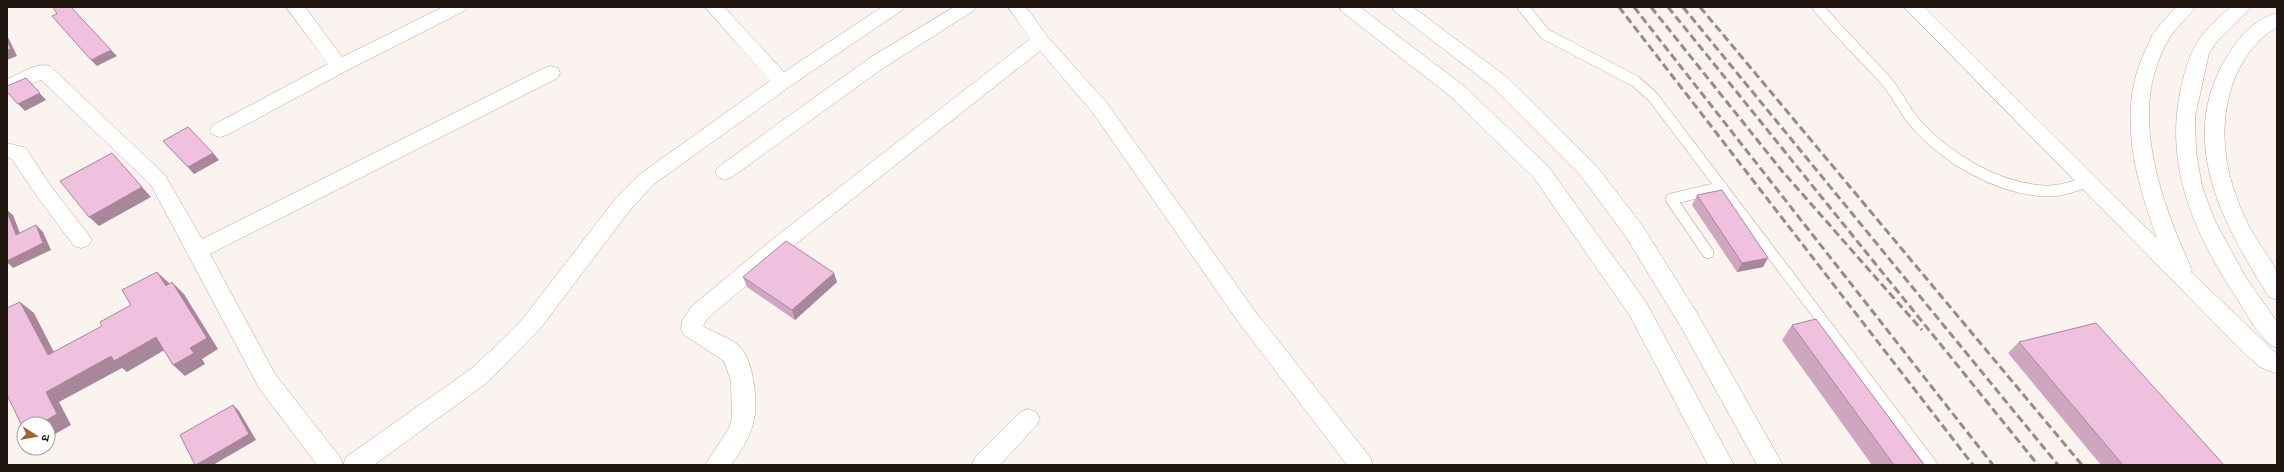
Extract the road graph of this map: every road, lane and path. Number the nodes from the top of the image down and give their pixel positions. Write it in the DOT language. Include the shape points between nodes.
graph roads {
  1 [pos="295,7"];
  2 [pos="458,7"];
  3 [pos="714,7"];
  4 [pos="894,7"];
  5 [pos="967,7"];
  6 [pos="1017,7"];
  7 [pos="1348,7"];
  8 [pos="1401,7"];
  9 [pos="1523,7"];
  10 [pos="1818,7"];
  11 [pos="1913,7"];
  12 [pos="2186,7"];
  13 [pos="2243,7"];
  14 [pos="2272,7"];
  15 [pos="2277,9"];
  16 [pos="2277,19"];
  17 [pos="1041,40"];
  18 [pos="339,66"];
  19 [pos="551,73"];
  20 [pos="782,82"];
  21 [pos="7,87"];
  22 [pos="220,130"];
  23 [pos="7,150"];
  24 [pos="725,172"];
  25 [pos="2087,182"];
  26 [pos="1722,187"];
  27 [pos="81,240"];
  28 [pos="198,251"];
  29 [pos="1708,253"];
  30 [pos="2187,282"];
  31 [pos="2277,291"];
  32 [pos="2277,339"];
  33 [pos="2277,364"];
  34 [pos="1028,419"];
  35 [pos="331,465"];
  36 [pos="355,465"];
  37 [pos="717,465"];
  38 [pos="984,465"];
  39 [pos="1361,465"];
  40 [pos="1721,465"];
  41 [pos="1770,465"];
  42 [pos="1932,465"];
  1 -- 18 [label="street"];
  2 -- 18 [label="street"];
  3 -- 20 [label="street"];
  4 -- 20 [label="street"];
  5 -- 24 [label="street" via="878,62"];
  6 -- 17 [label="street"];
  7 -- 40 [label="street" via="1457,91 1540,172 1638,309"];
  8 -- 41 [label="street" via="1501,83 1588,170 1634,231 1689,320"];
  9 -- 26 [label="lane" via="1545,34 1636,81 1653,97"];
  10 -- 25 [label="lane" via="1888,84 1916,124 1946,152 1978,169 2026,188 2062,190"];
  11 -- 25 [label="street"];
  12 -- 30 [label="street" via="2172,19 2158,38 2149,58 2143,78 2140,122 2150,187 2169,244"];
  13 -- 32 [label="street" via="2204,45 2200,53 2188,94 2183,126 2185,156 2209,231 2228,270"];
  14 -- 15 [label="street"];
  16 -- 31 [label="street" via="2251,36 2229,69 2215,114 2215,157 2227,199 2245,238"];
  17 -- 37 [label="street" via="781,244 700,312 693,322 692,329 697,335 728,350 735,357 746,403 743,427"];
  17 -- 39 [label="street" via="1100,108 1247,317"];
  18 -- 22 [label="street"];
  19 -- 28 [label="street"];
  20 -- 36 [label="street" via="647,180 623,204 532,323 512,344 480,375"];
  21 -- 28 [label="street" via="43,71 158,180"];
  23 -- 27 [label="street" via="19,153"];
  25 -- 30 [label="street"];
  26 -- 29 [label="lane" via="1671,199"];
  26 -- 42 [label="lane"];
  28 -- 35 [label="street" via="267,381"];
  30 -- 33 [label="street" via="2251,345 2268,360"];
  34 -- 38 [label="street"];
}
